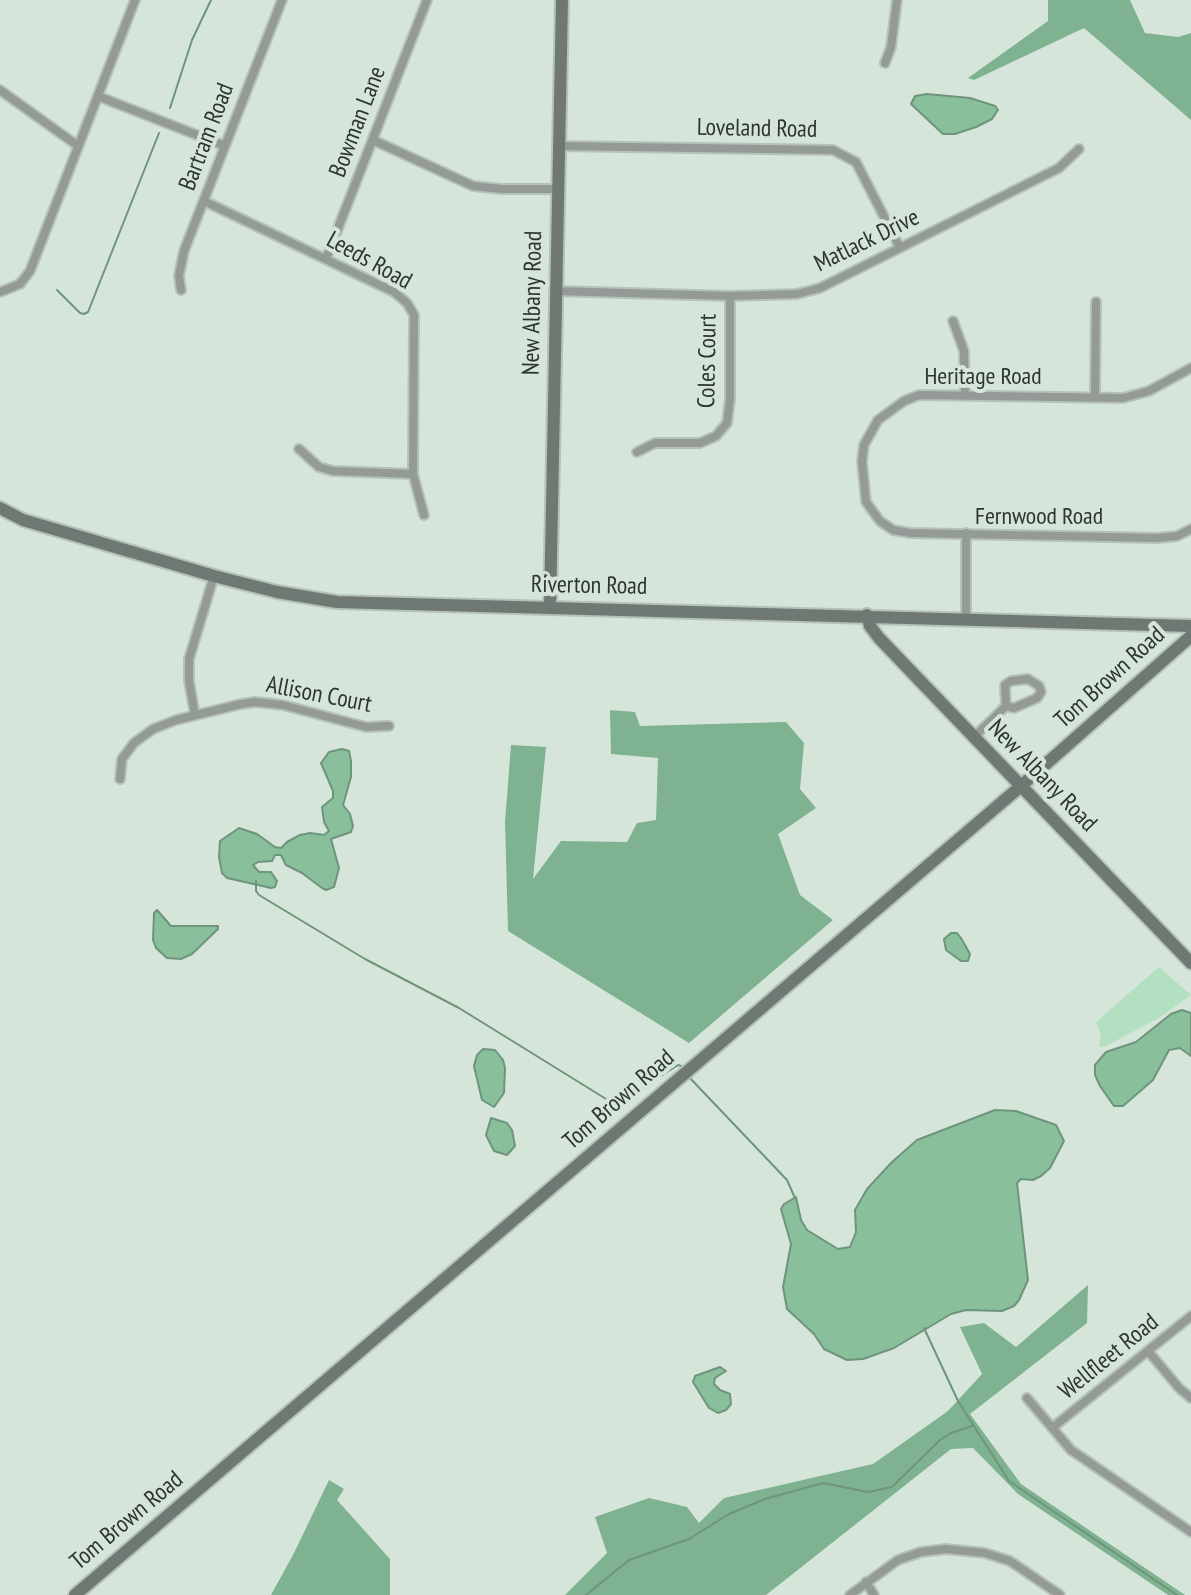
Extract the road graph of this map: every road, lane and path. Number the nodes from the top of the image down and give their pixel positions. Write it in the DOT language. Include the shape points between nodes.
graph roads {
  1 [pos="135,0"];
  2 [pos="282,0"];
  3 [pos="427,0"];
  4 [pos="562,0"];
  5 [pos="897,0"];
  6 [pos="885,63"];
  7 [pos="0,90"];
  8 [pos="100,97"];
  9 [pos="373,140"];
  10 [pos="78,146"];
  11 [pos="225,146"];
  12 [pos="558,146"];
  13 [pos="1079,149"];
  14 [pos="557,189"];
  15 [pos="204,201"];
  16 [pos="900,248"];
  17 [pos="326,259"];
  18 [pos="181,290"];
  19 [pos="555,291"];
  20 [pos="0,292"];
  21 [pos="730,296"];
  22 [pos="1096,302"];
  23 [pos="953,321"];
  24 [pos="1191,368"];
  25 [pos="965,395"];
  26 [pos="1095,397"];
  27 [pos="299,449"];
  28 [pos="637,452"];
  29 [pos="413,474"];
  30 [pos="0,508"];
  31 [pos="424,515"];
  32 [pos="1191,529"];
  33 [pos="966,533"];
  34 [pos="214,576"];
  35 [pos="550,607"];
  36 [pos="867,615"];
  37 [pos="966,618"];
  38 [pos="1191,626"];
  39 [pos="1191,636"];
  40 [pos="1006,706"];
  41 [pos="195,715"];
  42 [pos="389,726"];
  43 [pos="974,737"];
  44 [pos="120,779"];
  45 [pos="1021,786"];
  46 [pos="1191,963"];
  47 [pos="1191,1316"];
  48 [pos="1148,1351"];
  49 [pos="1027,1398"];
  50 [pos="1191,1398"];
  51 [pos="1052,1428"];
  52 [pos="1191,1532"];
  53 [pos="866,1582"];
  54 [pos="75,1595"];
  55 [pos="850,1595"];
  56 [pos="874,1595"];
  57 [pos="1060,1595"];
  1 -- 8 [label="street"];
  2 -- 11 [label="street, Bartram Road"];
  3 -- 9 [label="street, Bowman Lane"];
  4 -- 12 [label="street, New Albany Road"];
  5 -- 6 [label="street"];
  7 -- 10 [label="street"];
  8 -- 10 [label="street"];
  8 -- 11 [label="street"];
  9 -- 14 [label="street" via="473,186"];
  9 -- 17 [label="street, Bowman Lane"];
  10 -- 20 [label="street" via="30,271 20,284"];
  11 -- 15 [label="street, Bartram Road"];
  12 -- 14 [label="street, New Albany Road"];
  12 -- 16 [label="street, Loveland Road" via="833,150 856,162"];
  13 -- 16 [label="street, Matlack Drive" via="1059,168"];
  14 -- 19 [label="street, New Albany Road"];
  15 -- 17 [label="street, Leeds Road"];
  15 -- 18 [label="street, Bartram Road" via="182,260"];
  16 -- 21 [label="street, Matlack Drive" via="820,288"];
  17 -- 29 [label="street, Leeds Road" via="394,292 412,309"];
  19 -- 21 [label="street, Matlack Drive"];
  19 -- 35 [label="street, New Albany Road"];
  21 -- 28 [label="street, Coles Court" via="727,423 700,443 655,443"];
  22 -- 26 [label="street"];
  23 -- 25 [label="street" via="964,351"];
  24 -- 26 [label="street, Heritage Road" via="1132,397"];
  25 -- 26 [label="street, Heritage Road"];
  25 -- 33 [label="street, Heritage Road" via="928,394 904,401 869,432 862,461 866,502 893,530"];
  27 -- 29 [label="street" via="319,467 333,471"];
  29 -- 31 [label="street, Leeds Road"];
  30 -- 34 [label="street, Riverton Road" via="23,520"];
  32 -- 33 [label="street, Fernwood Road" via="1158,538"];
  33 -- 37 [label="street, Fernwood Road"];
  34 -- 35 [label="street, Riverton Road" via="337,602"];
  34 -- 41 [label="street" via="189,659"];
  35 -- 36 [label="street, Riverton Road"];
  36 -- 37 [label="street, Riverton Road"];
  36 -- 43 [label="street, New Albany Road" via="879,638"];
  37 -- 38 [label="street, Riverton Road"];
  39 -- 45 [label="street, Tom Brown Road"];
  40 -- 40 [label="street" via="1005,685 1011,681 1028,679 1039,686 1037,698"];
  40 -- 43 [label="street"];
  41 -- 42 [label="street, Allison Court" via="255,702 366,727"];
  41 -- 44 [label="street, Allison Court" via="153,729 134,743 122,759"];
  43 -- 45 [label="street, New Albany Road"];
  45 -- 46 [label="street, New Albany Road"];
  45 -- 54 [label="street, Tom Brown Road"];
  47 -- 48 [label="street, Wellfleet Road"];
  48 -- 50 [label="street"];
  48 -- 51 [label="street, Wellfleet Road"];
  49 -- 51 [label="street"];
  51 -- 52 [label="street" via="1071,1450"];
  53 -- 55 [label="street"];
  53 -- 56 [label="street"];
  53 -- 57 [label="street" via="898,1560 946,1549 1010,1561"];
}
